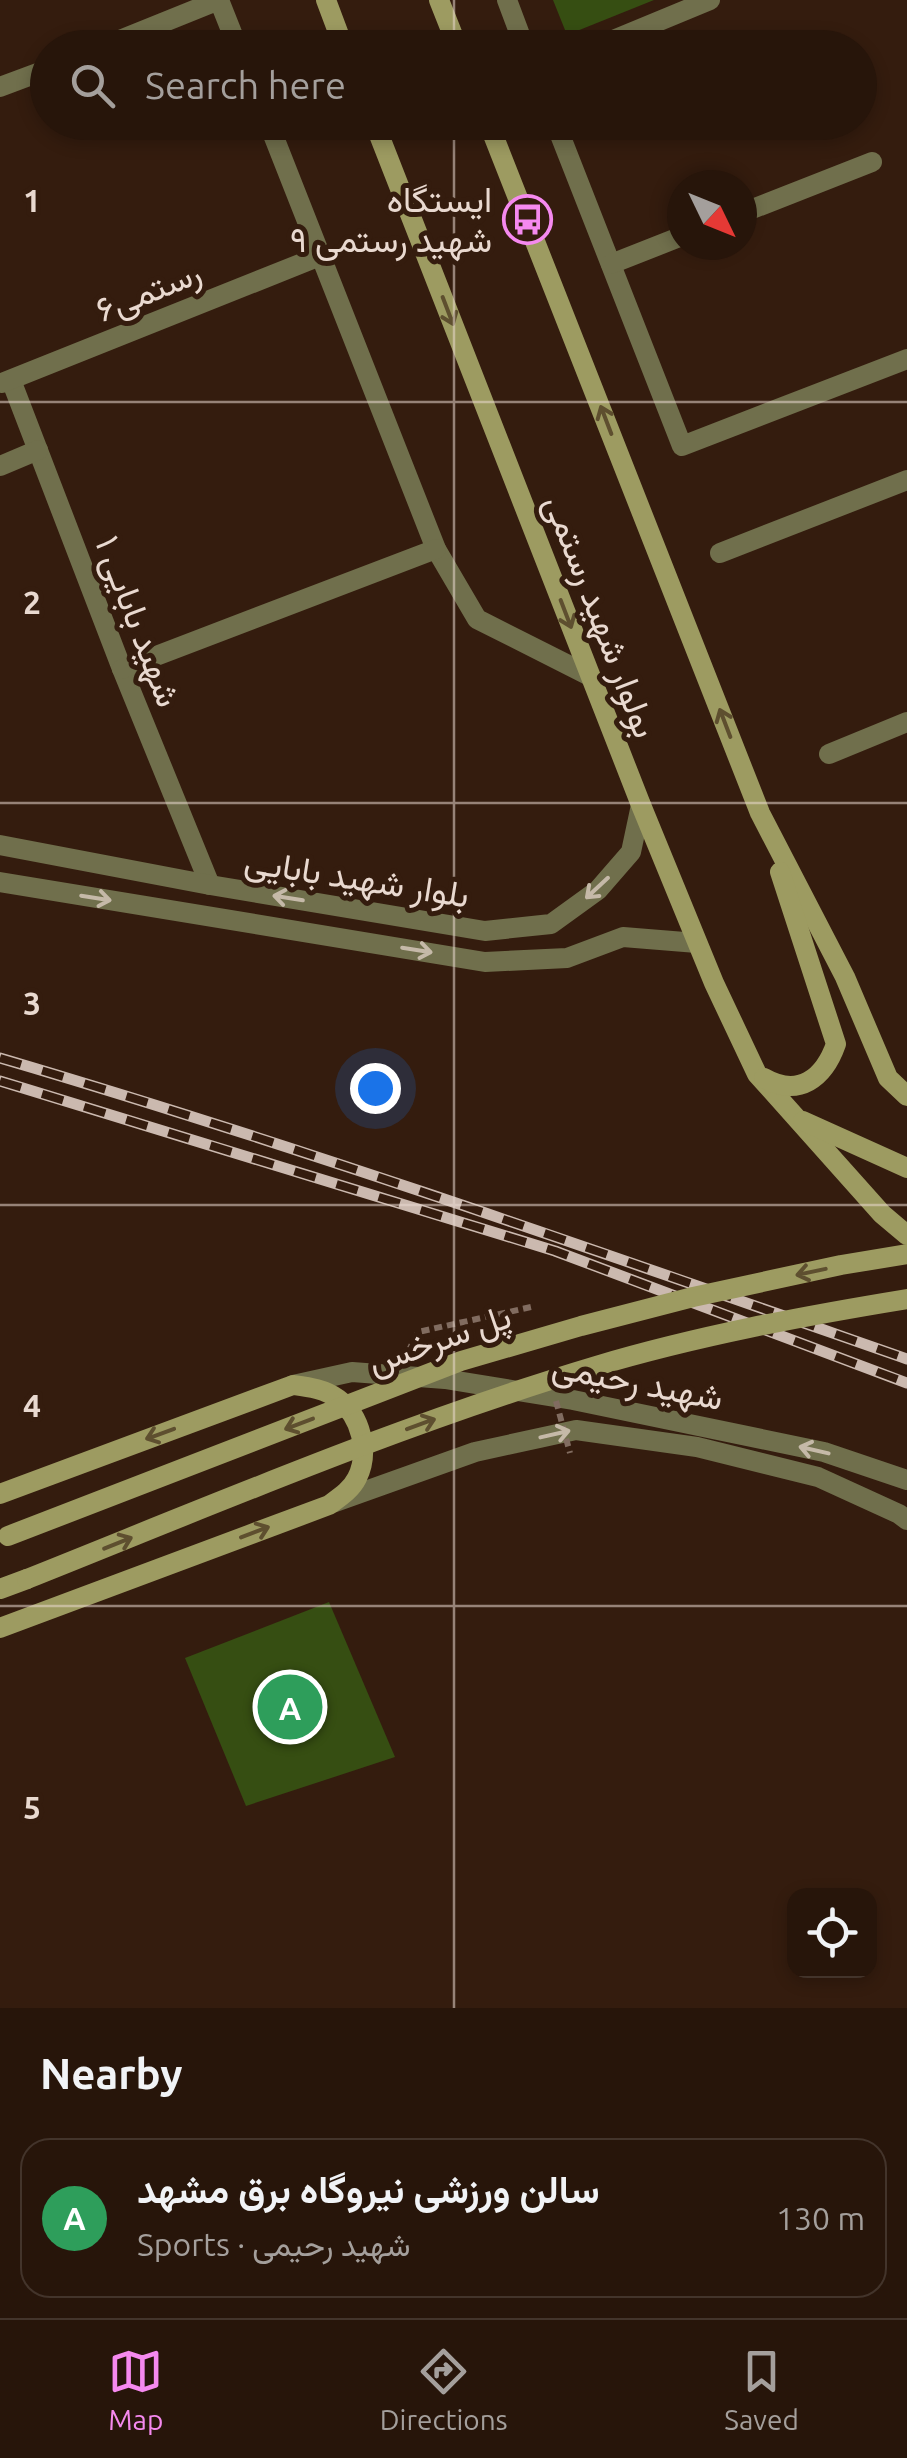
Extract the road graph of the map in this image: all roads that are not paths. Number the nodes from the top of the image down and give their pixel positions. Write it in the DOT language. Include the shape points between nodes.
graph roads {
  1 [pos="219,0"];
  2 [pos="326,0"];
  3 [pos="440,0"];
  4 [pos="507,0"];
  5 [pos="710,0"];
  6 [pos="145,30"];
  7 [pos="231,30"];
  8 [pos="337,30"];
  9 [pos="451,30"];
  10 [pos="519,30"];
  11 [pos="638,30"];
  12 [pos="30,76"];
  13 [pos="0,88"];
  14 [pos="275,140"];
  15 [pos="381,140"];
  16 [pos="495,140"];
  17 [pos="562,140"];
  18 [pos="872,162"];
  19 [pos="757,207"];
  20 [pos="667,242"];
  21 [pos="320,256"];
  22 [pos="610,264"];
  23 [pos="907,359"];
  24 [pos="5,382"];
  25 [pos="38,450"];
  26 [pos="0,466"];
  27 [pos="907,480"];
  28 [pos="436,549"];
  29 [pos="720,552"];
  30 [pos="122,669"];
  31 [pos="590,676"];
  32 [pos="907,722"];
  33 [pos="829,754"];
  34 [pos="641,805"];
  35 [pos="760,814"];
  36 [pos="0,845"];
  37 [pos="0,882"];
  38 [pos="210,885"];
  39 [pos="697,943"];
  40 [pos="757,1074"];
  41 [pos="907,1096"];
  42 [pos="796,1118"];
  43 [pos="907,1168"];
  44 [pos="907,1235"];
  45 [pos="907,1254"];
  46 [pos="907,1299"];
  47 [pos="293,1385"];
  48 [pos="907,1480"];
  49 [pos="0,1494"];
  50 [pos="328,1504"];
  51 [pos="907,1520"];
  52 [pos="4,1538"];
  53 [pos="0,1589"];
  54 [pos="0,1628"];
  1 -- 6 [label="street"];
  1 -- 7 [label="street"];
  2 -- 8 [label="main road"];
  3 -- 9 [label="main road"];
  4 -- 10 [label="street"];
  5 -- 11 [label="street"];
  12 -- 13 [label="street"];
  14 -- 21 [label="street"];
  15 -- 31 [label="main road, بولوار شهید رستمی, one-way"];
  35 -- 16 [label="main road, one-way"];
  17 -- 22 [label="street"];
  18 -- 19 [label="street"];
  20 -- 22 [label="street"];
  21 -- 24 [label="street, رستمی۶"];
  21 -- 28 [label="street"];
  22 -- 23 [label="street" via="682,446"];
  24 -- 25 [label="street, شهید بابایی ۱"];
  25 -- 26 [label="street"];
  25 -- 30 [label="street, شهید بابایی ۱"];
  27 -- 29 [label="street"];
  28 -- 30 [label="street"];
  28 -- 31 [label="street" via="477,619"];
  30 -- 38 [label="street, شهید بابایی ۱"];
  31 -- 34 [label="main road, بولوار شهید رستمی"];
  32 -- 33 [label="street"];
  34 -- 38 [label="street, بلوار شهید بابایی, one-way" via="631,852 598,890 551,924 485,931"];
  34 -- 39 [label="main road, بولوار شهید رستمی"];
  35 -- 40 [label="main road" via="836,1044 829,1064 796,1086"];
  35 -- 41 [label="main road" via="888,1078"];
  36 -- 38 [label="street, بلوار شهید بابایی"];
  37 -- 39 [label="street, بلوار شهید بابایی, one-way" via="485,962 567,958 623,937"];
  39 -- 40 [label="main road, بولوار شهید رستمی"];
  40 -- 42 [label="main road, بولوار شهید رستمی"];
  42 -- 43 [label="main road"];
  42 -- 44 [label="main road, بولوار شهید رستمی"];
  45 -- 52 [label="main road, پل سرخس, one-way, bridge" via="692,1298 461,1361"];
  53 -- 46 [label="main road, one-way, bridge" via="476,1404 698,1339"];
  48 -- 47 [label="street, شهید رحیمی, one-way" via="824,1452 445,1379 352,1372"];
  47 -- 49 [label="main road, one-way"];
  47 -- 50 [label="main road" via="338,1399 362,1438 357,1478"];
  50 -- 51 [label="street, شهید رحیمی, one-way" via="475,1452 576,1430 698,1447 818,1477"];
  54 -- 50 [label="main road, one-way"];
}
